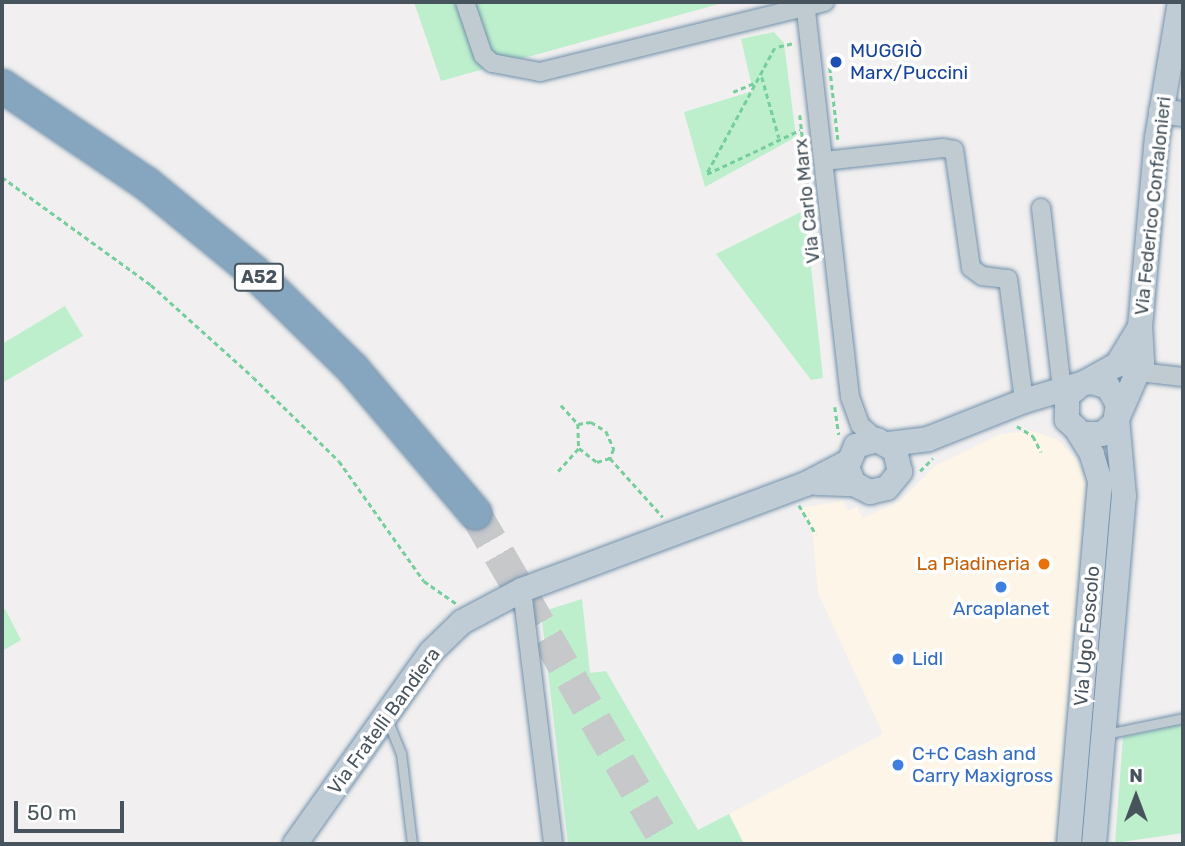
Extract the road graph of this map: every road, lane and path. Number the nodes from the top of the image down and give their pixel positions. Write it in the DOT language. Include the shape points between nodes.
graph roads {
  1 [pos="465,2"];
  2 [pos="825,2"];
  3 [pos="1180,2"];
  4 [pos="806,4"];
  5 [pos="797,42"];
  6 [pos="762,76"];
  7 [pos="757,82"];
  8 [pos="2,86"];
  9 [pos="733,93"];
  10 [pos="2,110"];
  11 [pos="1172,113"];
  12 [pos="801,130"];
  13 [pos="779,138"];
  14 [pos="824,161"];
  15 [pos="2,177"];
  16 [pos="1041,208"];
  17 [pos="1140,327"];
  18 [pos="1139,372"];
  19 [pos="1183,377"];
  20 [pos="850,397"];
  21 [pos="1024,401"];
  22 [pos="1073,404"];
  23 [pos="561,405"];
  24 [pos="1117,418"];
  25 [pos="1006,419"];
  26 [pos="578,424"];
  27 [pos="611,426"];
  28 [pos="606,431"];
  29 [pos="928,439"];
  30 [pos="883,442"];
  31 [pos="579,448"];
  32 [pos="1041,452"];
  33 [pos="610,458"];
  34 [pos="848,461"];
  35 [pos="558,471"];
  36 [pos="898,477"];
  37 [pos="802,492"];
  38 [pos="665,520"];
  39 [pos="816,535"];
  40 [pos="522,590"];
  41 [pos="456,603"];
  42 [pos="386,718"];
  43 [pos="1183,718"];
  44 [pos="1103,735"];
  45 [pos="297,843"];
  46 [pos="412,844"];
  47 [pos="553,844"];
  48 [pos="1069,844"];
  49 [pos="1094,844"];
  1 -- 4 [label="street" via="483,55 492,64 556,71"];
  2 -- 4 [label="street"];
  3 -- 11 [label="street, Via Federico Confalonieri"];
  4 -- 14 [label="street, Via Carlo Marx"];
  5 -- 6 [label="path" via="775,48"];
  6 -- 7 [label="path"];
  6 -- 13 [label="path"];
  7 -- 9 [label="path"];
  7 -- 13 [label="path" via="707,174"];
  8 -- 10 [label="highway, A52" via="147,184 254,272 354,369 466,520 249,296 130,197"];
  11 -- 17 [label="street, Via Federico Confalonieri"];
  12 -- 13 [label="path"];
  14 -- 20 [label="street, Via Carlo Marx"];
  14 -- 21 [label="street" via="954,150 971,268 982,276 1008,279"];
  15 -- 41 [label="path" via="151,285 253,377 339,461 424,581"];
  16 -- 22 [label="street"];
  17 -- 18 [label="street, Via Federico Confalonieri"];
  17 -- 22 [label="street, Via Federico Confalonieri" via="1116,365"];
  18 -- 19 [label="street"];
  18 -- 24 [label="street, Via Federico Confalonieri"];
  20 -- 30 [label="street, Via Carlo Marx" via="860,425"];
  20 -- 34 [label="street, Via Carlo Marx"];
  20 -- 34 [label="path" via="834,398"];
  21 -- 22 [label="street, Via Fratelli Bandiera"];
  21 -- 25 [label="street, Via Fratelli Bandiera"];
  22 -- 24 [label="street" via="1099,435"];
  22 -- 24 [label="street, Via Ugo Foscolo" via="1099,383 1112,390"];
  22 -- 25 [label="street, Via Fratelli Bandiera"];
  22 -- 48 [label="street, Via Ugo Foscolo" via="1100,481"];
  23 -- 26 [label="path"];
  24 -- 44 [label="street, Via Ugo Foscolo" via="1124,476"];
  25 -- 29 [label="street, Via Fratelli Bandiera"];
  25 -- 32 [label="path" via="1029,432"];
  26 -- 28 [label="path" via="591,422"];
  26 -- 31 [label="path"];
  27 -- 28 [label="path"];
  28 -- 33 [label="path" via="614,449"];
  29 -- 30 [label="street, Via Fratelli Bandiera"];
  29 -- 36 [label="street"];
  30 -- 34 [label="street, Via Fratelli Bandiera" via="864,441"];
  30 -- 36 [label="street" via="899,459"];
  31 -- 33 [label="path" via="597,462"];
  31 -- 35 [label="path"];
  33 -- 38 [label="path"];
  34 -- 36 [label="street, Via Fratelli Bandiera" via="879,491"];
  34 -- 37 [label="street, Via Fratelli Bandiera"];
  37 -- 39 [label="path"];
  37 -- 40 [label="street, Via Fratelli Bandiera"];
  40 -- 42 [label="street, Via Fratelli Bandiera" via="462,622 431,652"];
  40 -- 47 [label="street"];
  42 -- 45 [label="street, Via Fratelli Bandiera"];
  42 -- 46 [label="lane" via="401,753"];
  43 -- 44 [label="lane"];
  44 -- 49 [label="street, Via Ugo Foscolo"];
}
